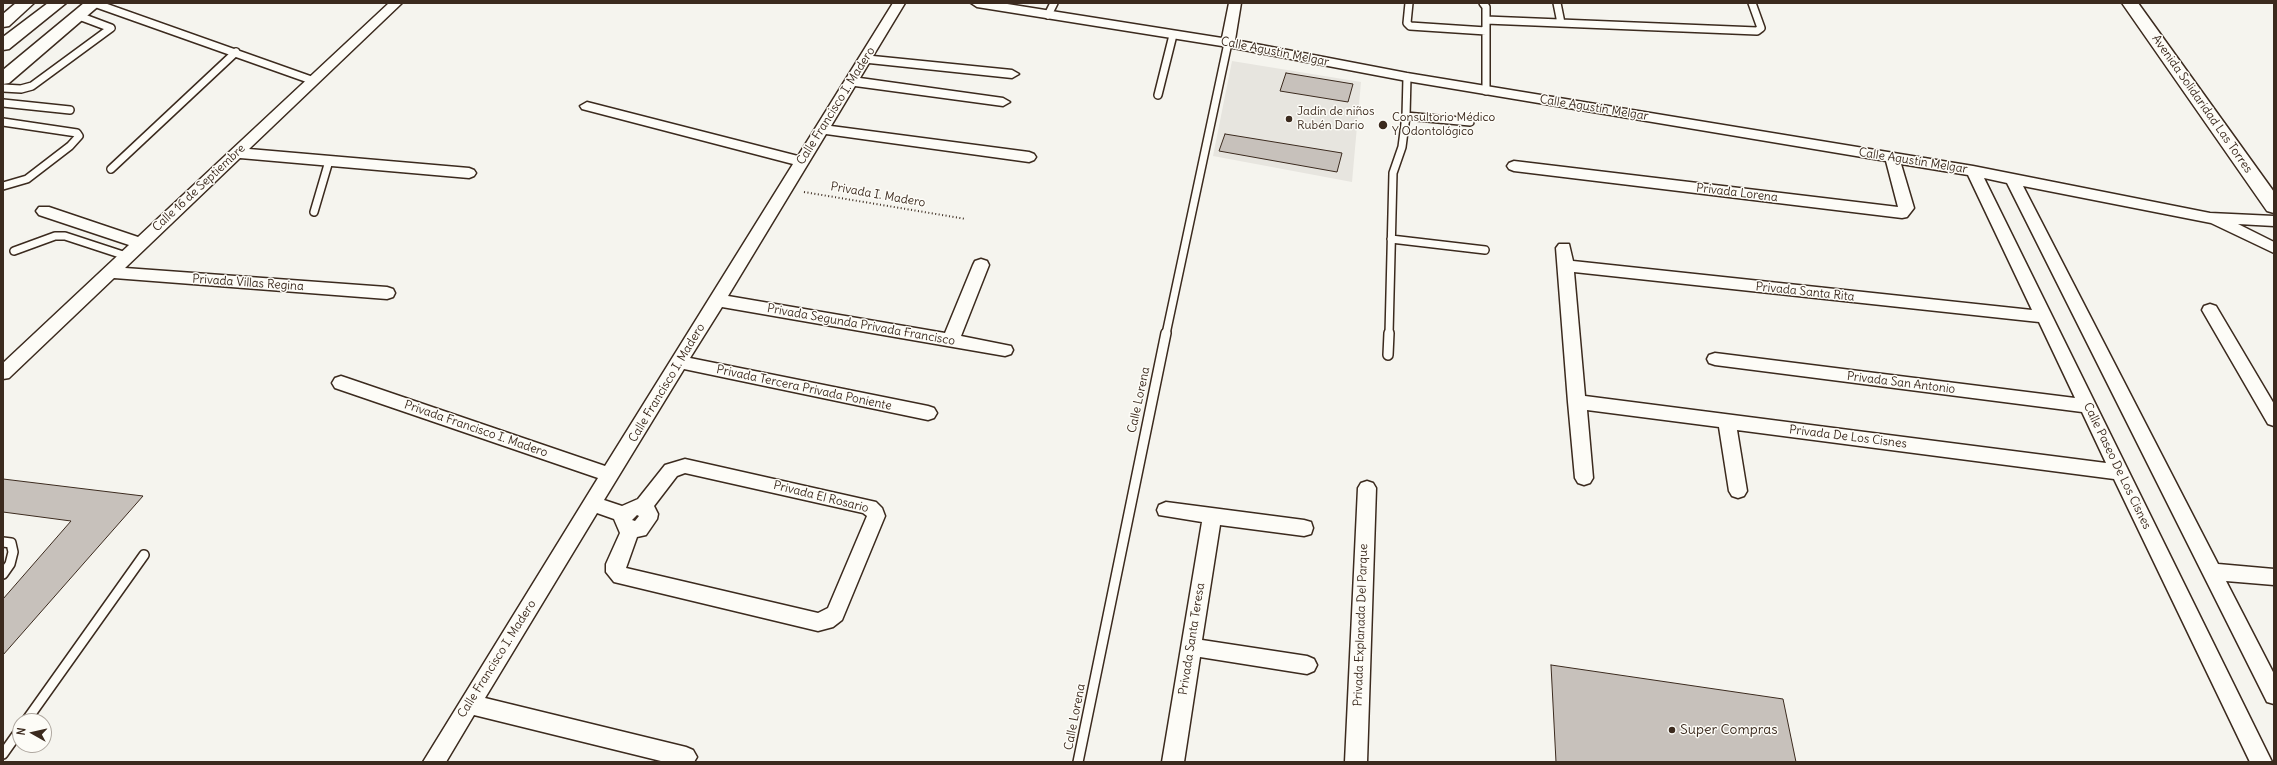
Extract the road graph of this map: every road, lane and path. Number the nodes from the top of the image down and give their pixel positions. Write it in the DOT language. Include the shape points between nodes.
graph roads {
  1 [pos="26,3"];
  2 [pos="58,3"];
  3 [pos="94,3"];
  4 [pos="396,3"];
  5 [pos="900,3"];
  6 [pos="977,3"];
  7 [pos="1235,3"];
  8 [pos="1409,3"];
  9 [pos="1483,3"];
  10 [pos="1557,3"];
  11 [pos="1752,3"];
  12 [pos="2130,3"];
  13 [pos="1051,9"];
  14 [pos="79,16"];
  15 [pos="1486,20"];
  16 [pos="3,22"];
  17 [pos="1561,23"];
  18 [pos="1486,31"];
  19 [pos="1173,35"];
  20 [pos="1228,43"];
  21 [pos="3,45"];
  22 [pos="236,52"];
  23 [pos="865,59"];
  24 [pos="1012,74"];
  25 [pos="1406,77"];
  26 [pos="3,79"];
  27 [pos="314,81"];
  28 [pos="851,82"];
  29 [pos="3,88"];
  30 [pos="1486,90"];
  31 [pos="1158,94"];
  32 [pos="1003,102"];
  33 [pos="3,103"];
  34 [pos="587,106"];
  35 [pos="70,110"];
  36 [pos="1406,116"];
  37 [pos="3,122"];
  38 [pos="1470,122"];
  39 [pos="822,129"];
  40 [pos="237,153"];
  41 [pos="1030,157"];
  42 [pos="1892,158"];
  43 [pos="329,161"];
  44 [pos="802,162"];
  45 [pos="1514,166"];
  46 [pos="111,169"];
  47 [pos="1973,171"];
  48 [pos="469,173"];
  49 [pos="2012,178"];
  50 [pos="3,186"];
  51 [pos="786,188"];
  52 [pos="2274,206"];
  53 [pos="44,211"];
  54 [pos="314,212"];
  55 [pos="2210,218"];
  56 [pos="966,219"];
  57 [pos="2274,221"];
  58 [pos="1391,239"];
  59 [pos="140,243"];
  60 [pos="1564,248"];
  61 [pos="2274,248"];
  62 [pos="1485,250"];
  63 [pos="14,251"];
  64 [pos="126,256"];
  65 [pos="981,265"];
  66 [pos="1566,266"];
  67 [pos="110,272"];
  68 [pos="387,293"];
  69 [pos="717,300"];
  70 [pos="2210,310"];
  71 [pos="2044,317"];
  72 [pos="951,340"];
  73 [pos="1005,350"];
  74 [pos="1388,355"];
  75 [pos="1715,360"];
  76 [pos="679,362"];
  77 [pos="3,372"];
  78 [pos="341,383"];
  79 [pos="1577,402"];
  80 [pos="2087,406"];
  81 [pos="928,413"];
  82 [pos="2274,419"];
  83 [pos="1727,421"];
  84 [pos="2120,472"];
  85 [pos="610,475"];
  86 [pos="1584,478"];
  87 [pos="1367,488"];
  88 [pos="1738,491"];
  89 [pos="592,504"];
  90 [pos="1166,510"];
  91 [pos="1212,516"];
  92 [pos="628,522"];
  93 [pos="1304,528"];
  94 [pos="3,542"];
  95 [pos="144,555"];
  96 [pos="2211,572"];
  97 [pos="3,574"];
  98 [pos="2274,577"];
  99 [pos="1191,648"];
  100 [pos="1307,665"];
  101 [pos="2274,696"];
  102 [pos="469,704"];
  103 [pos="32,713"];
  104 [pos="12,741"];
  105 [pos="3,754"];
  106 [pos="686,758"];
  107 [pos="434,762"];
  108 [pos="1078,762"];
  109 [pos="1173,762"];
  110 [pos="1356,762"];
  111 [pos="2261,762"];
  1 -- 16 [label="main road"];
  2 -- 21 [label="main road"];
  3 -- 14 [label="main road"];
  3 -- 22 [label="lane"];
  4 -- 27 [label="street, Calle 16 de Septiembre"];
  5 -- 23 [label="street, Calle Francisco I. Madero"];
  6 -- 13 [label="street, Calle Agustín Melgar"];
  7 -- 20 [label="street"];
  8 -- 18 [label="lane" via="1410,26"];
  9 -- 15 [label="lane" via="1486,7"];
  10 -- 17 [label="lane"];
  11 -- 17 [label="lane" via="1761,28 1756,31"];
  12 -- 52 [label="main road, Avenida Solidaridad Las Torres"];
  13 -- 19 [label="street, Calle Agustín Melgar"];
  14 -- 26 [label="main road"];
  14 -- 29 [label="lane" via="111,28 32,86 21,89"];
  15 -- 17 [label="lane"];
  15 -- 18 [label="lane"];
  18 -- 30 [label="lane"];
  19 -- 20 [label="street, Calle Agustín Melgar"];
  19 -- 31 [label="lane"];
  20 -- 25 [label="street, Calle Agustín Melgar"];
  20 -- 108 [label="lane, Calle Lorena"];
  22 -- 27 [label="lane"];
  22 -- 46 [label="lane"];
  23 -- 24 [label="street"];
  23 -- 28 [label="street, Calle Francisco I. Madero"];
  25 -- 30 [label="street, Calle Agustín Melgar"];
  25 -- 36 [label="lane"];
  27 -- 40 [label="street, Calle 16 de Septiembre"];
  28 -- 32 [label="street"];
  28 -- 39 [label="street, Calle Francisco I. Madero"];
  30 -- 42 [label="street, Calle Agustín Melgar"];
  33 -- 35 [label="lane"];
  34 -- 44 [label="street"];
  36 -- 38 [label="lane"];
  36 -- 58 [label="lane" via="1402,147 1393,172"];
  37 -- 50 [label="lane" via="77,133 79,136 27,179"];
  39 -- 41 [label="street"];
  39 -- 44 [label="street, Calle Francisco I. Madero"];
  40 -- 43 [label="street"];
  40 -- 59 [label="street, Calle 16 de Septiembre"];
  42 -- 45 [label="street, Privada Lorena" via="1906,208 1902,213"];
  42 -- 47 [label="street, Calle Agustín Melgar"];
  43 -- 48 [label="street"];
  43 -- 54 [label="lane"];
  44 -- 51 [label="street, Calle Francisco I. Madero"];
  47 -- 49 [label="street, Calle Agustín Melgar"];
  47 -- 71 [label="street, Calle Paseo De Los Cisnes"];
  49 -- 55 [label="street, Calle Agustín Melgar"];
  49 -- 96 [label="street"];
  51 -- 56 [label="path, Privada I. Madero"];
  51 -- 69 [label="street, Calle Francisco I. Madero"];
  53 -- 59 [label="street"];
  55 -- 57 [label="street, Calle Agustín Melgar"];
  55 -- 61 [label="street, Calle Agustín Melgar"];
  58 -- 62 [label="lane"];
  58 -- 74 [label="lane"];
  59 -- 64 [label="street, Calle 16 de Septiembre"];
  60 -- 66 [label="street"];
  63 -- 64 [label="lane" via="55,236 65,236"];
  64 -- 67 [label="street, Calle 16 de Septiembre"];
  65 -- 72 [label="street"];
  66 -- 71 [label="street, Privada Santa Rita"];
  66 -- 79 [label="street"];
  67 -- 68 [label="street, Privada Villas Regina"];
  67 -- 77 [label="street, Calle 16 de Septiembre"];
  69 -- 72 [label="street, Privada Segunda Privada Francisco"];
  69 -- 76 [label="street, Calle Francisco I. Madero"];
  70 -- 82 [label="street"];
  71 -- 80 [label="street, Calle Paseo De Los Cisnes"];
  72 -- 73 [label="street, Privada Segunda Privada Francisco"];
  75 -- 80 [label="street, Privada San Antonio"];
  76 -- 81 [label="street, Privada Tercera Privada Poniente"];
  76 -- 85 [label="street, Calle Francisco I. Madero"];
  78 -- 85 [label="street, Privada Francisco I. Madero"];
  79 -- 83 [label="street, Privada De Los Cisnes"];
  79 -- 86 [label="street"];
  80 -- 84 [label="street, Calle Paseo De Los Cisnes"];
  83 -- 84 [label="street, Privada De Los Cisnes"];
  83 -- 88 [label="street"];
  84 -- 111 [label="street, Calle Paseo De Los Cisnes"];
  85 -- 89 [label="street, Calle Francisco I. Madero"];
  87 -- 110 [label="street, Privada Explanada Del Parque"];
  89 -- 92 [label="street"];
  89 -- 102 [label="street, Calle Francisco I. Madero"];
  90 -- 91 [label="street"];
  91 -- 93 [label="street"];
  91 -- 99 [label="street, Privada Santa Teresa"];
  92 -- 92 [label="street, Privada El Rosario" via="639,529 648,519 649,514 643,507 671,470 678,466 869,507 875,513 874,522 835,614 826,621 818,622 621,576 616,572 616,564"];
  94 -- 97 [label="lane" via="11,543 13,552 10,564"];
  95 -- 103 [label="lane"];
  96 -- 98 [label="street"];
  96 -- 101 [label="street"];
  99 -- 100 [label="street"];
  99 -- 109 [label="street, Privada Santa Teresa"];
  102 -- 106 [label="street"];
  102 -- 107 [label="street, Calle Francisco I. Madero"];
  104 -- 105 [label="lane"];
}
